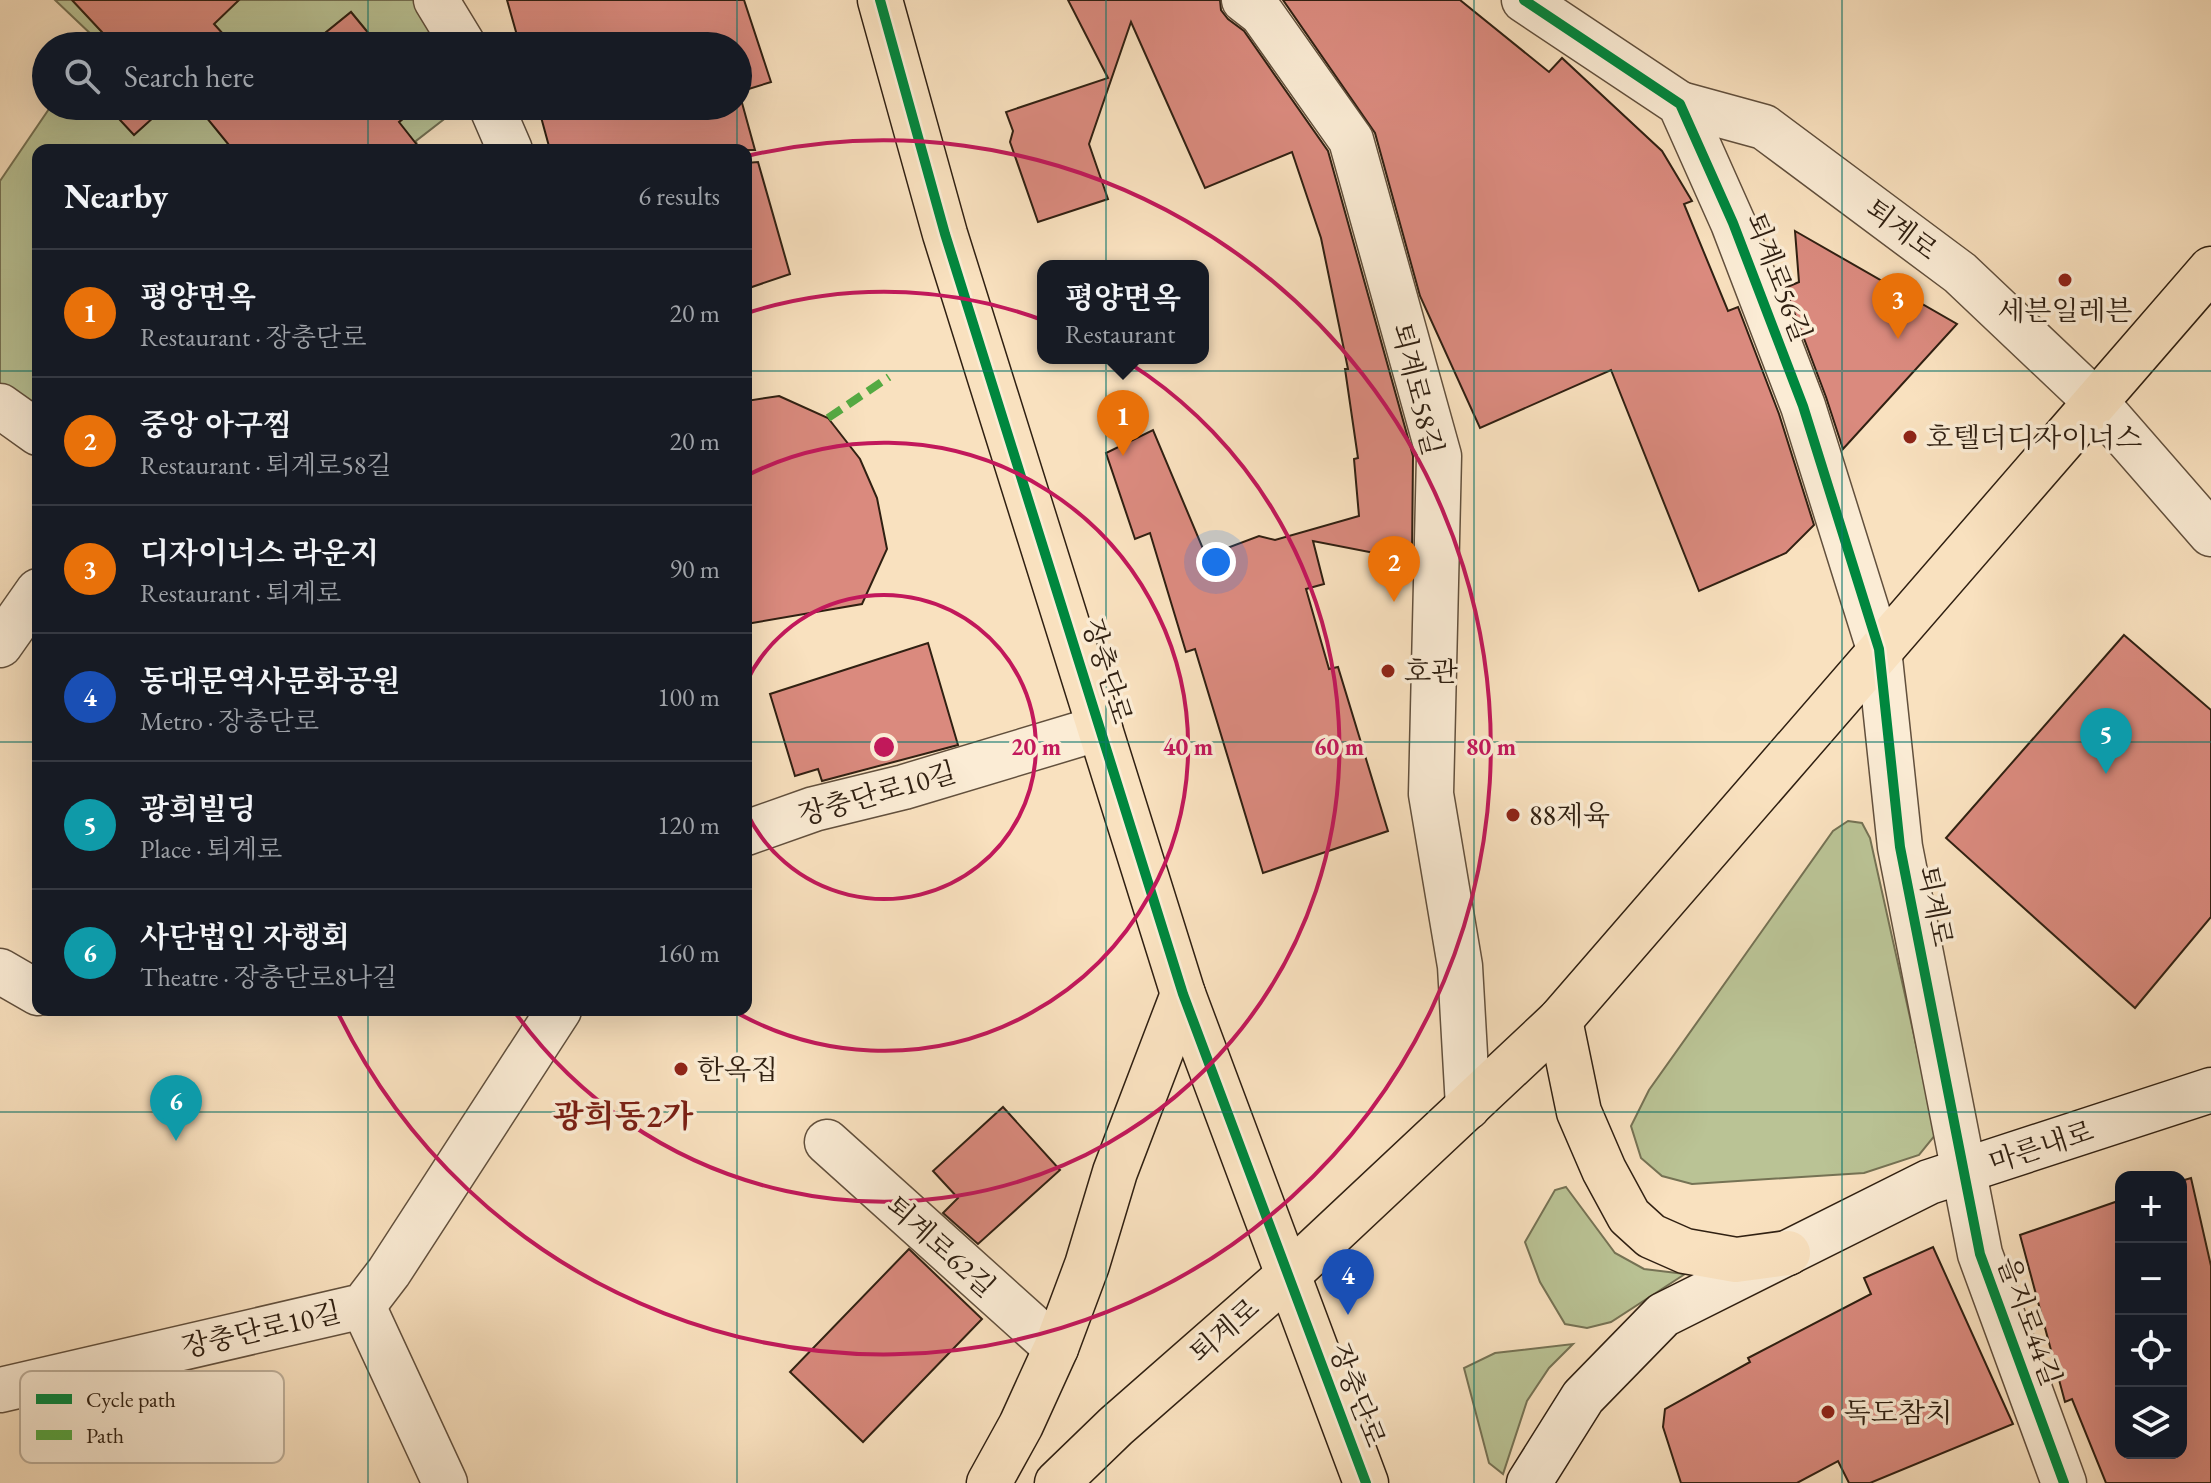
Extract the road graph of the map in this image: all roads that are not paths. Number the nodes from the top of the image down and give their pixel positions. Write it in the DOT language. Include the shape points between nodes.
graph roads {
  1 [pos="436,0"];
  2 [pos="880,0"];
  3 [pos="1244,0"];
  4 [pos="1524,0"];
  5 [pos="455,32"];
  6 [pos="1680,104"];
  7 [pos="497,120"];
  8 [pos="507,144"];
  9 [pos="2211,269"];
  10 [pos="2094,400"];
  11 [pos="0,406"];
  12 [pos="32,429"];
  13 [pos="2211,534"];
  14 [pos="32,600"];
  15 [pos="0,645"];
  16 [pos="1879,649"];
  17 [pos="1100,728"];
  18 [pos="752,831"];
  19 [pos="0,971"];
  20 [pos="32,990"];
  21 [pos="1183,994"];
  22 [pos="555,1016"];
  23 [pos="1560,1020"];
  24 [pos="2211,1090"];
  25 [pos="1468,1107"];
  26 [pos="827,1142"];
  27 [pos="1965,1171"];
  28 [pos="1788,1253"];
  29 [pos="1287,1276"];
  30 [pos="363,1306"];
  31 [pos="1056,1348"];
  32 [pos="82,1371"];
  33 [pos="20,1385"];
  34 [pos="0,1390"];
  35 [pos="445,1483"];
  36 [pos="989,1483"];
  37 [pos="1057,1483"];
  38 [pos="1366,1483"];
  39 [pos="1529,1483"];
  40 [pos="2064,1483"];
  1 -- 5 [label="street"];
  2 -- 17 [label="main road, 장충단로" via="945,234"];
  3 -- 25 [label="street, 퇴계로58길" via="1262,14 1351,140 1439,456 1431,794 1460,966"];
  4 -- 6 [label="street"];
  6 -- 10 [label="street, 퇴계로" via="1764,127 1960,273"];
  6 -- 16 [label="street, 퇴계로56길" via="1733,223 1803,406"];
  7 -- 8 [label="street"];
  9 -- 10 [label="main road, 퇴계로"];
  10 -- 13 [label="street, 퇴계로"];
  10 -- 16 [label="main road, 퇴계로"];
  11 -- 12 [label="street"];
  14 -- 15 [label="street"];
  16 -- 23 [label="main road, 퇴계로"];
  16 -- 27 [label="street, 퇴계로" via="1900,847"];
  17 -- 18 [label="street, 장충단로10길"];
  17 -- 21 [label="main road, 장충단로"];
  19 -- 20 [label="street"];
  21 -- 29 [label="main road, 장충단로"];
  21 -- 31 [label="main road"];
  22 -- 30 [label="street, 장충단로10길"];
  23 -- 25 [label="main road, 퇴계로"];
  23 -- 28 [label="main road" via="1579,1112 1629,1216 1651,1236 1685,1251 1736,1260"];
  24 -- 27 [label="street, 마른내로"];
  25 -- 29 [label="main road, 퇴계로"];
  26 -- 31 [label="street, 퇴계로62길"];
  27 -- 28 [label="street, 마른내로" via="1929,1182"];
  27 -- 40 [label="street, 을지로44길" via="1980,1254"];
  28 -- 39 [label="street, 마른내로" via="1663,1315 1583,1397"];
  29 -- 37 [label="main road, 퇴계로"];
  29 -- 38 [label="main road, 장충단로"];
  30 -- 32 [label="street, 장충단로10길"];
  30 -- 35 [label="street"];
  31 -- 36 [label="main road"];
  33 -- 34 [label="street, 장충단로10길"];
}
